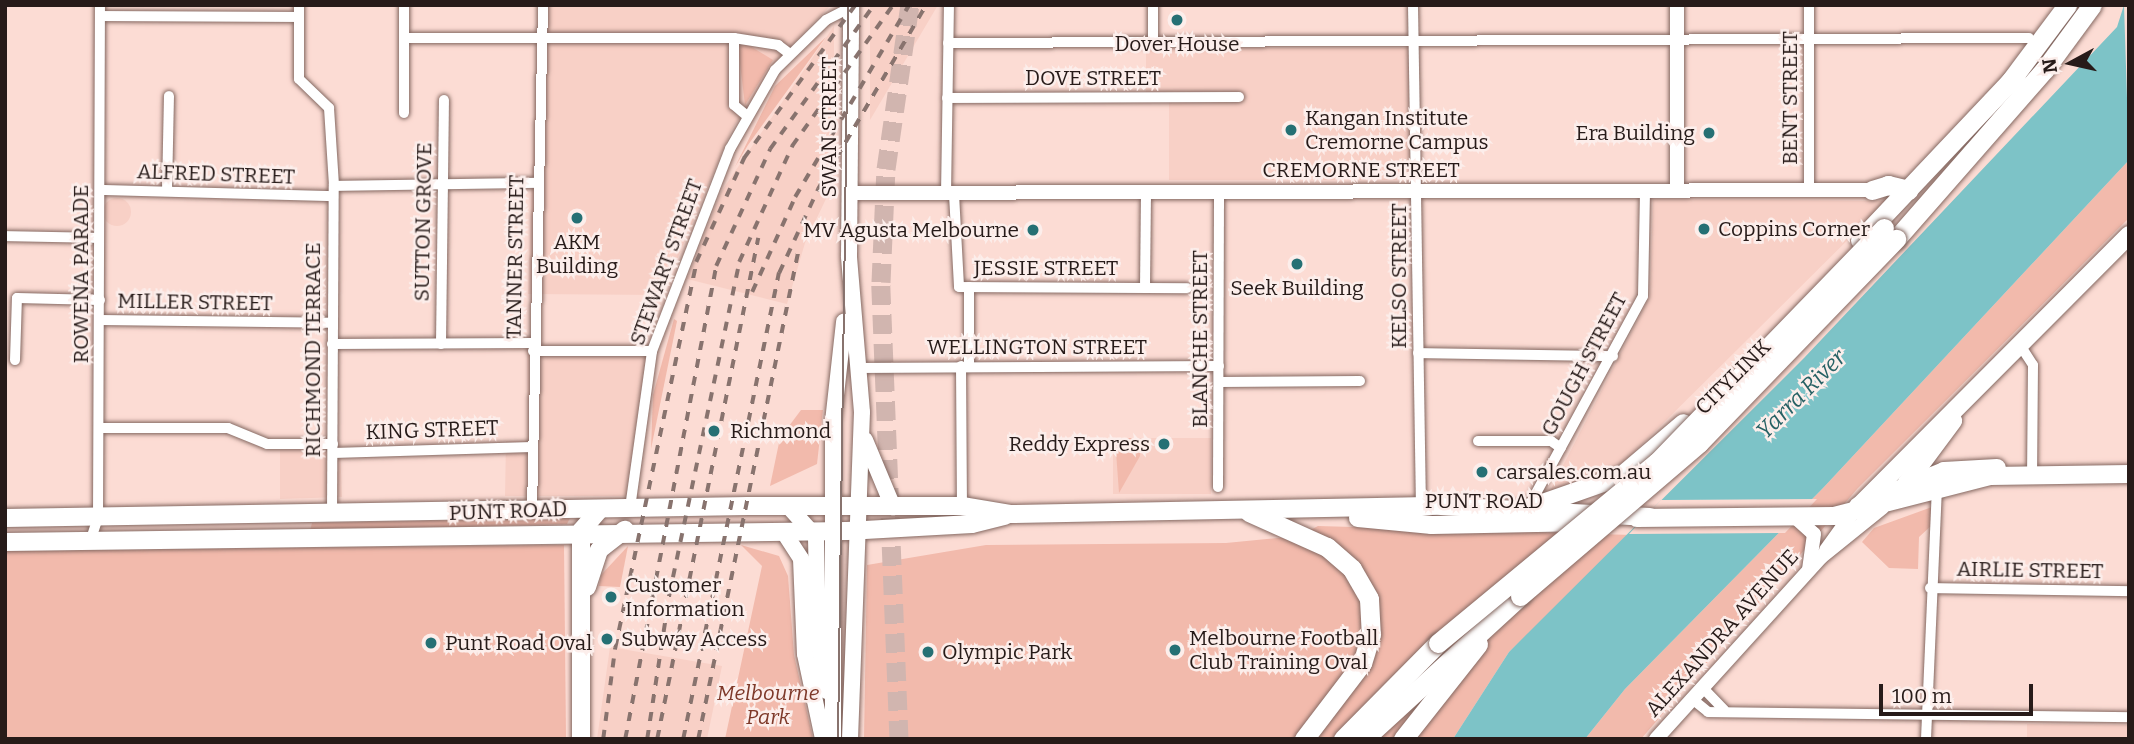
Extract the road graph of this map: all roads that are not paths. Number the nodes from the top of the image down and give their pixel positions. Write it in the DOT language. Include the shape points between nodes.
graph roads {
  1 [pos="404,5"];
  2 [pos="543,5"];
  3 [pos="949,5"];
  4 [pos="1153,5"];
  5 [pos="1413,5"];
  6 [pos="1677,5"];
  7 [pos="1809,5"];
  8 [pos="2067,5"];
  9 [pos="2092,5"];
  10 [pos="851,6"];
  11 [pos="100,11"];
  12 [pos="299,11"];
  13 [pos="543,37"];
  14 [pos="404,38"];
  15 [pos="734,38"];
  16 [pos="2029,38"];
  17 [pos="1677,40"];
  18 [pos="1809,40"];
  19 [pos="1153,41"];
  20 [pos="1418,41"];
  21 [pos="948,43"];
  22 [pos="790,54"];
  23 [pos="2016,75"];
  24 [pos="169,96"];
  25 [pos="1239,97"];
  26 [pos="947,98"];
  27 [pos="444,100"];
  28 [pos="404,113"];
  29 [pos="747,116"];
  30 [pos="536,183"];
  31 [pos="443,184"];
  32 [pos="334,189"];
  33 [pos="1645,189"];
  34 [pos="1677,189"];
  35 [pos="100,190"];
  36 [pos="1872,190"];
  37 [pos="1908,190"];
  38 [pos="167,191"];
  39 [pos="1219,191"];
  40 [pos="1809,191"];
  41 [pos="1146,192"];
  42 [pos="1418,192"];
  43 [pos="849,193"];
  44 [pos="950,194"];
  45 [pos="1890,234"];
  46 [pos="2129,235"];
  47 [pos="5,236"];
  48 [pos="99,238"];
  49 [pos="849,250"];
  50 [pos="969,287"];
  51 [pos="1145,288"];
  52 [pos="1187,288"];
  53 [pos="100,300"];
  54 [pos="100,320"];
  55 [pos="332,323"];
  56 [pos="332,344"];
  57 [pos="441,344"];
  58 [pos="2020,345"];
  59 [pos="533,347"];
  60 [pos="652,351"];
  61 [pos="1418,353"];
  62 [pos="1613,356"];
  63 [pos="15,360"];
  64 [pos="965,366"];
  65 [pos="1219,366"];
  66 [pos="856,368"];
  67 [pos="1987,377"];
  68 [pos="1360,381"];
  69 [pos="1219,382"];
  70 [pos="862,420"];
  71 [pos="99,428"];
  72 [pos="1478,441"];
  73 [pos="532,447"];
  74 [pos="1561,448"];
  75 [pos="333,449"];
  76 [pos="2032,472"];
  77 [pos="2129,474"];
  78 [pos="1906,484"];
  79 [pos="1218,487"];
  80 [pos="1937,491"];
  81 [pos="788,506"];
  82 [pos="832,506"];
  83 [pos="858,506"];
  84 [pos="962,506"];
  85 [pos="1421,506"];
  86 [pos="893,507"];
  87 [pos="630,508"];
  88 [pos="1528,508"];
  89 [pos="1882,508"];
  90 [pos="600,509"];
  91 [pos="532,510"];
  92 [pos="1856,510"];
  93 [pos="1249,512"];
  94 [pos="1318,512"];
  95 [pos="1012,514"];
  96 [pos="332,515"];
  97 [pos="1639,517"];
  98 [pos="99,518"];
  99 [pos="5,519"];
  100 [pos="1809,519"];
  101 [pos="625,530"];
  102 [pos="581,531"];
  103 [pos="783,531"];
  104 [pos="834,531"];
  105 [pos="856,531"];
  106 [pos="814,532"];
  107 [pos="90,541"];
  108 [pos="5,542"];
  109 [pos="1821,557"];
  110 [pos="1808,571"];
  111 [pos="1930,588"];
  112 [pos="2129,590"];
  113 [pos="582,600"];
  114 [pos="1448,655"];
  115 [pos="1702,687"];
  116 [pos="1691,698"];
  117 [pos="815,709"];
  118 [pos="1724,710"];
  119 [pos="852,712"];
  120 [pos="1927,712"];
  121 [pos="2129,717"];
  122 [pos="833,720"];
  123 [pos="581,739"];
  124 [pos="823,739"];
  125 [pos="832,739"];
  126 [pos="838,739"];
  127 [pos="850,739"];
  128 [pos="1304,739"];
  129 [pos="1343,739"];
  130 [pos="1364,739"];
  131 [pos="1403,739"];
  132 [pos="1656,739"];
  133 [pos="1926,739"];
  1 -- 14 [label="street"];
  2 -- 13 [label="street, TANNER STREET"];
  3 -- 21 [label="street"];
  4 -- 19 [label="street"];
  5 -- 20 [label="street, KELSO STREET"];
  6 -- 17 [label="street"];
  7 -- 18 [label="street, BENT STREET"];
  8 -- 23 [label="highway"];
  9 -- 45 [label="highway, CITYLINK" via="2045,69"];
  10 -- 22 [label="street, STEWART STREET" via="839,10"];
  10 -- 43 [label="main road, SWAN STREET"];
  11 -- 12 [label="street"];
  11 -- 35 [label="street, ROWENA PARADE"];
  12 -- 32 [label="street, RICHMOND TERRACE" via="299,79 329,108"];
  13 -- 14 [label="street"];
  13 -- 15 [label="street"];
  13 -- 30 [label="street, TANNER STREET"];
  14 -- 28 [label="street"];
  15 -- 22 [label="street" via="778,45"];
  15 -- 29 [label="street" via="734,105"];
  16 -- 18 [label="street"];
  17 -- 18 [label="street"];
  17 -- 20 [label="street"];
  17 -- 34 [label="street"];
  18 -- 40 [label="street, BENT STREET"];
  19 -- 20 [label="street"];
  19 -- 21 [label="street"];
  20 -- 42 [label="street, KELSO STREET"];
  21 -- 26 [label="street"];
  22 -- 29 [label="street, STEWART STREET"];
  23 -- 37 [label="highway"];
  23 -- 45 [label="highway"];
  24 -- 38 [label="street"];
  25 -- 26 [label="street, DOVE STREET"];
  26 -- 44 [label="street"];
  27 -- 31 [label="street, SUTTON GROVE"];
  29 -- 60 [label="street, STEWART STREET" via="694,231"];
  30 -- 31 [label="street, ALFRED STREET"];
  30 -- 59 [label="street, TANNER STREET"];
  31 -- 32 [label="street, ALFRED STREET"];
  31 -- 57 [label="street, SUTTON GROVE"];
  32 -- 38 [label="street, ALFRED STREET"];
  32 -- 55 [label="street, RICHMOND TERRACE"];
  33 -- 34 [label="street, CREMORNE STREET"];
  33 -- 42 [label="street, CREMORNE STREET"];
  33 -- 62 [label="street, GOUGH STREET" via="1645,287"];
  34 -- 40 [label="street, CREMORNE STREET"];
  35 -- 38 [label="street, ALFRED STREET"];
  35 -- 48 [label="street, ROWENA PARADE"];
  36 -- 37 [label="highway" via="1888,185"];
  36 -- 40 [label="street, CREMORNE STREET"];
  37 -- 88 [label="highway" via="1640,463 1603,484"];
  39 -- 41 [label="street, CREMORNE STREET"];
  39 -- 42 [label="street, CREMORNE STREET"];
  39 -- 65 [label="street, BLANCHE STREET"];
  41 -- 44 [label="street, CREMORNE STREET"];
  41 -- 51 [label="street, JESSIE STREET"];
  42 -- 61 [label="street, KELSO STREET"];
  43 -- 44 [label="street, CREMORNE STREET"];
  43 -- 49 [label="main road, SWAN STREET"];
  44 -- 50 [label="street, JESSIE STREET" via="954,280"];
  45 -- 114 [label="highway, bridge" via="1657,462"];
  45 -- 114 [label="highway, CITYLINK, bridge" via="1709,434"];
  46 -- 58 [label="main road, ALEXANDRA AVENUE"];
  47 -- 48 [label="street"];
  48 -- 53 [label="street, ROWENA PARADE"];
  49 -- 66 [label="main road, SWAN STREET"];
  49 -- 82 [label="main road, SWAN STREET"];
  50 -- 51 [label="street, JESSIE STREET"];
  50 -- 64 [label="street"];
  51 -- 52 [label="street, JESSIE STREET"];
  53 -- 54 [label="street, ROWENA PARADE"];
  53 -- 63 [label="street" via="17,298"];
  54 -- 55 [label="street, MILLER STREET"];
  54 -- 71 [label="street, ROWENA PARADE"];
  55 -- 56 [label="street, RICHMOND TERRACE"];
  56 -- 57 [label="street"];
  56 -- 75 [label="street, RICHMOND TERRACE"];
  57 -- 59 [label="street"];
  58 -- 67 [label="main road, ALEXANDRA AVENUE"];
  58 -- 76 [label="street" via="2033,365"];
  59 -- 60 [label="street"];
  59 -- 73 [label="street, TANNER STREET"];
  60 -- 87 [label="street, STEWART STREET" via="637,430 640,469"];
  61 -- 62 [label="street"];
  61 -- 85 [label="street, KELSO STREET"];
  62 -- 74 [label="street, GOUGH STREET"];
  64 -- 65 [label="street, WELLINGTON STREET"];
  64 -- 66 [label="street, WELLINGTON STREET"];
  64 -- 84 [label="street"];
  65 -- 69 [label="street, BLANCHE STREET"];
  66 -- 70 [label="main road, SWAN STREET"];
  67 -- 78 [label="main road, ALEXANDRA AVENUE"];
  67 -- 92 [label="main road, ALEXANDRA AVENUE"];
  68 -- 69 [label="street"];
  69 -- 79 [label="street, BLANCHE STREET"];
  70 -- 83 [label="main road, SWAN STREET"];
  70 -- 86 [label="main road"];
  71 -- 75 [label="street, KING STREET" via="228,428 267,444"];
  71 -- 98 [label="street, ROWENA PARADE"];
  72 -- 74 [label="street" via="1551,441"];
  73 -- 75 [label="street, KING STREET"];
  73 -- 91 [label="street, TANNER STREET"];
  74 -- 88 [label="street, GOUGH STREET"];
  75 -- 96 [label="street, RICHMOND TERRACE"];
  76 -- 77 [label="main road, PUNT ROAD"];
  76 -- 78 [label="main road, PUNT ROAD" via="1968,467"];
  76 -- 80 [label="main road, PUNT ROAD"];
  78 -- 89 [label="main road, ALEXANDRA AVENUE"];
  78 -- 92 [label="main road, PUNT ROAD"];
  80 -- 89 [label="main road, PUNT ROAD"];
  80 -- 111 [label="street"];
  81 -- 82 [label="main road, PUNT ROAD"];
  81 -- 87 [label="main road, PUNT ROAD"];
  81 -- 106 [label="main road"];
  82 -- 83 [label="main road, PUNT ROAD"];
  82 -- 104 [label="main road, SWAN STREET"];
  83 -- 86 [label="main road, PUNT ROAD"];
  83 -- 105 [label="main road, SWAN STREET"];
  84 -- 86 [label="main road, PUNT ROAD"];
  84 -- 95 [label="main road, PUNT ROAD"];
  85 -- 88 [label="main road, PUNT ROAD"];
  85 -- 94 [label="main road, PUNT ROAD"];
  87 -- 90 [label="main road, PUNT ROAD"];
  88 -- 97 [label="main road, PUNT ROAD"];
  89 -- 92 [label="main road, PUNT ROAD"];
  89 -- 109 [label="street, ALEXANDRA AVENUE"];
  90 -- 91 [label="main road, PUNT ROAD"];
  90 -- 102 [label="main road"];
  91 -- 96 [label="main road, PUNT ROAD"];
  92 -- 100 [label="main road, PUNT ROAD"];
  92 -- 109 [label="street, ALEXANDRA AVENUE"];
  93 -- 94 [label="main road, PUNT ROAD"];
  93 -- 95 [label="main road, PUNT ROAD"];
  93 -- 128 [label="highway" via="1333,552 1357,575 1370,606 1362,663"];
  94 -- 97 [label="main road, PUNT ROAD" via="1432,525"];
  95 -- 105 [label="main road, PUNT ROAD" via="972,524"];
  96 -- 98 [label="main road, PUNT ROAD"];
  97 -- 100 [label="main road, PUNT ROAD"];
  98 -- 99 [label="main road, PUNT ROAD"];
  98 -- 107 [label="street, ROWENA PARADE"];
  100 -- 110 [label="street" via="1815,538"];
  101 -- 102 [label="main road, PUNT ROAD"];
  101 -- 103 [label="main road, PUNT ROAD"];
  101 -- 113 [label="main road" via="597,554"];
  102 -- 107 [label="main road, PUNT ROAD"];
  102 -- 113 [label="main road"];
  103 -- 106 [label="main road, PUNT ROAD"];
  103 -- 117 [label="main road" via="801,559 805,654"];
  104 -- 105 [label="main road, PUNT ROAD"];
  104 -- 106 [label="main road, PUNT ROAD"];
  104 -- 122 [label="main road, SWAN STREET"];
  105 -- 119 [label="main road, SWAN STREET"];
  106 -- 122 [label="main road" via="819,647"];
  107 -- 108 [label="main road, PUNT ROAD"];
  109 -- 110 [label="street, ALEXANDRA AVENUE"];
  110 -- 115 [label="street, ALEXANDRA AVENUE"];
  111 -- 112 [label="street, AIRLIE STREET"];
  111 -- 120 [label="street"];
  113 -- 123 [label="main road"];
  114 -- 129 [label="highway"];
  114 -- 130 [label="highway"];
  114 -- 131 [label="highway"];
  115 -- 116 [label="street, ALEXANDRA AVENUE"];
  115 -- 118 [label="street"];
  116 -- 118 [label="street" via="1708,712"];
  116 -- 132 [label="street, ALEXANDRA AVENUE"];
  117 -- 122 [label="main road"];
  117 -- 124 [label="main road"];
  118 -- 120 [label="street"];
  119 -- 122 [label="main road"];
  119 -- 127 [label="main road, SWAN STREET"];
  120 -- 121 [label="street"];
  120 -- 133 [label="street"];
  122 -- 125 [label="main road"];
  122 -- 126 [label="main road"];
}
